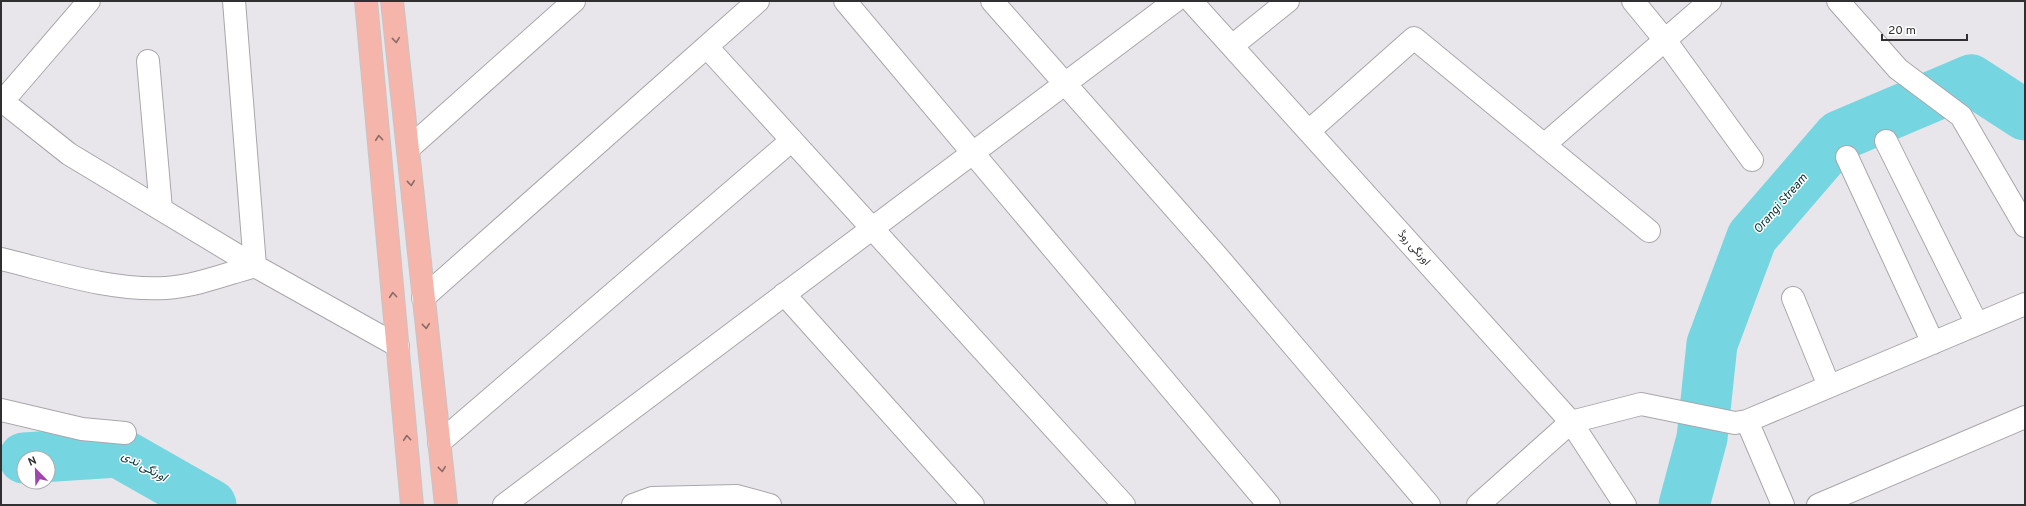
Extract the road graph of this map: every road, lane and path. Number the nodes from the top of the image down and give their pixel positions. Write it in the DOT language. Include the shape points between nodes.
graph roads {
  1 [pos="89,1"];
  2 [pos="234,1"];
  3 [pos="366,1"];
  4 [pos="392,1"];
  5 [pos="574,1"];
  6 [pos="758,1"];
  7 [pos="845,1"];
  8 [pos="992,1"];
  9 [pos="1175,1"];
  10 [pos="1191,1"];
  11 [pos="1288,1"];
  12 [pos="1633,1"];
  13 [pos="1710,1"];
  14 [pos="1838,1"];
  15 [pos="1665,40"];
  16 [pos="1232,46"];
  17 [pos="707,47"];
  18 [pos="148,61"];
  19 [pos="1065,84"];
  20 [pos="2,101"];
  21 [pos="1309,132"];
  22 [pos="792,140"];
  23 [pos="1886,141"];
  24 [pos="1544,145"];
  25 [pos="408,148"];
  26 [pos="973,153"];
  27 [pos="1847,158"];
  28 [pos="1752,160"];
  29 [pos="161,209"];
  30 [pos="2025,226"];
  31 [pos="872,228"];
  32 [pos="1649,231"];
  33 [pos="1,259"];
  34 [pos="255,266"];
  35 [pos="784,294"];
  36 [pos="423,298"];
  37 [pos="1793,298"];
  38 [pos="2025,304"];
  39 [pos="1977,324"];
  40 [pos="1933,343"];
  41 [pos="398,346"];
  42 [pos="1829,386"];
  43 [pos="1,410"];
  44 [pos="2025,417"];
  45 [pos="1571,422"];
  46 [pos="1741,422"];
  47 [pos="124,433"];
  48 [pos="439,443"];
  49 [pos="412,505"];
  50 [pos="446,505"];
  51 [pos="504,505"];
  52 [pos="633,505"];
  53 [pos="770,505"];
  54 [pos="973,505"];
  55 [pos="1124,505"];
  56 [pos="1269,505"];
  57 [pos="1429,505"];
  58 [pos="1478,505"];
  59 [pos="1625,505"];
  60 [pos="1783,505"];
  61 [pos="1818,505"];
  1 -- 20 [label="street"];
  2 -- 34 [label="street"];
  41 -- 3 [label="main road, one-way"];
  4 -- 25 [label="main road, one-way"];
  5 -- 25 [label="street"];
  6 -- 17 [label="street"];
  7 -- 26 [label="street"];
  8 -- 19 [label="street"];
  9 -- 19 [label="street"];
  10 -- 16 [label="street, اورنگی روڈ"];
  11 -- 16 [label="street"];
  12 -- 15 [label="street"];
  13 -- 15 [label="street"];
  14 -- 30 [label="street" via="1898,69 1962,116"];
  15 -- 24 [label="street"];
  15 -- 28 [label="street"];
  16 -- 21 [label="street, اورنگی روڈ"];
  17 -- 22 [label="street"];
  17 -- 36 [label="street"];
  18 -- 29 [label="street"];
  19 -- 26 [label="street"];
  19 -- 57 [label="street" via="1222,262"];
  20 -- 29 [label="street" via="69,154"];
  21 -- 24 [label="street" via="1414,38"];
  21 -- 45 [label="street, اورنگی روڈ"];
  22 -- 31 [label="street"];
  22 -- 48 [label="street"];
  23 -- 39 [label="street"];
  24 -- 32 [label="street"];
  25 -- 36 [label="main road, one-way"];
  26 -- 31 [label="street"];
  26 -- 56 [label="street"];
  27 -- 40 [label="street"];
  29 -- 34 [label="street"];
  31 -- 35 [label="street"];
  31 -- 55 [label="street"];
  33 -- 34 [label="street" via="112,286 158,288 190,284"];
  34 -- 41 [label="street"];
  35 -- 51 [label="street"];
  35 -- 54 [label="street"];
  36 -- 48 [label="main road, one-way"];
  37 -- 42 [label="street"];
  38 -- 39 [label="street"];
  39 -- 40 [label="street"];
  40 -- 42 [label="street"];
  49 -- 41 [label="main road, one-way"];
  42 -- 46 [label="street"];
  43 -- 47 [label="street" via="82,429"];
  44 -- 61 [label="street"];
  45 -- 46 [label="street" via="1641,404"];
  45 -- 58 [label="street"];
  45 -- 59 [label="street, اورنگی روڈ"];
  46 -- 60 [label="street"];
  48 -- 50 [label="main road, one-way"];
  52 -- 53 [label="street" via="652,498 737,496"];
}
